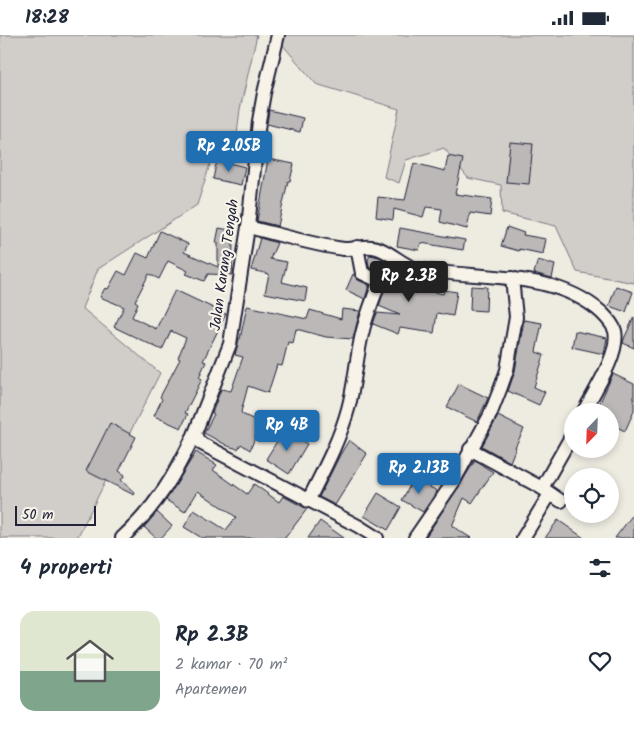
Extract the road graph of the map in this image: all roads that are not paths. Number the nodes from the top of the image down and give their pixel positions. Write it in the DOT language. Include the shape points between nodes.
graph roads {
  1 [pos="278,35"];
  2 [pos="248,227"];
  3 [pos="357,247"];
  4 [pos="512,278"];
  5 [pos="588,403"];
  6 [pos="194,433"];
  7 [pos="470,449"];
  8 [pos="564,458"];
  9 [pos="551,495"];
  10 [pos="308,501"];
  11 [pos="122,538"];
  12 [pos="377,538"];
  13 [pos="415,538"];
  14 [pos="523,538"];
  1 -- 2 [label="street, Jalan Karang Tengah" via="259,121"];
  2 -- 3 [label="street" via="346,249"];
  2 -- 6 [label="street, Jalan Karang Tengah" via="230,345"];
  3 -- 4 [label="street" via="378,248 415,269"];
  3 -- 10 [label="street" via="362,273 379,283 364,328 348,411 333,453"];
  4 -- 5 [label="street" via="554,287 583,299 612,324 615,345"];
  4 -- 7 [label="street" via="516,317 507,370 490,415"];
  6 -- 10 [label="street" via="202,444"];
  6 -- 11 [label="street, Jalan Karang Tengah" via="178,469 156,502"];
  7 -- 9 [label="street"];
  7 -- 13 [label="street" via="449,489"];
  8 -- 9 [label="street"];
  9 -- 14 [label="street"];
  10 -- 12 [label="street"];
}
